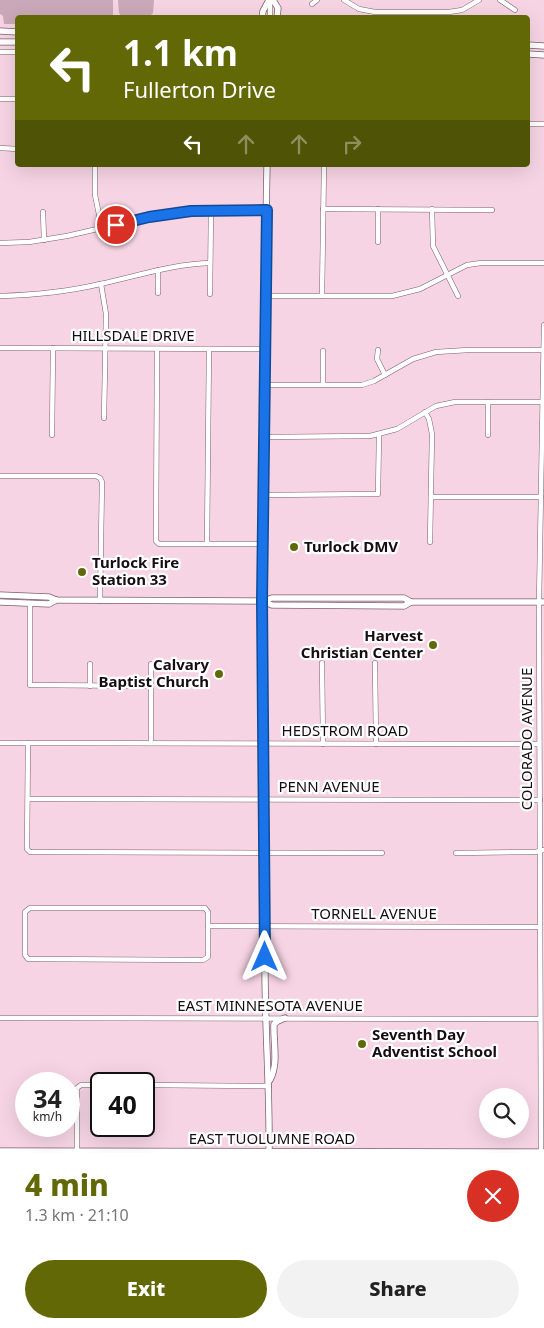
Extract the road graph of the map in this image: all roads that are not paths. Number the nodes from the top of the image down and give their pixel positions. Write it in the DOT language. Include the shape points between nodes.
graph roads {
  1 [pos="270,0"];
  2 [pos="317,0"];
  3 [pos="344,0"];
  4 [pos="479,0"];
  5 [pos="500,0"];
  6 [pos="312,4"];
  7 [pos="515,10"];
  8 [pos="262,15"];
  9 [pos="270,15"];
  10 [pos="278,15"];
  11 [pos="0,31"];
  12 [pos="15,32"];
  13 [pos="0,42"];
  14 [pos="15,42"];
  15 [pos="530,45"];
  16 [pos="544,46"];
  17 [pos="0,52"];
  18 [pos="15,52"];
  19 [pos="530,54"];
  20 [pos="544,54"];
  21 [pos="0,99"];
  22 [pos="15,99"];
  23 [pos="530,124"];
  24 [pos="544,124"];
  25 [pos="0,148"];
  26 [pos="15,149"];
  27 [pos="95,167"];
  28 [pos="267,167"];
  29 [pos="324,167"];
  30 [pos="324,209"];
  31 [pos="378,209"];
  32 [pos="432,209"];
  33 [pos="211,210"];
  34 [pos="267,210"];
  35 [pos="492,210"];
  36 [pos="43,212"];
  37 [pos="102,229"];
  38 [pos="44,240"];
  39 [pos="378,242"];
  40 [pos="0,243"];
  41 [pos="210,263"];
  42 [pos="544,263"];
  43 [pos="158,270"];
  44 [pos="446,275"];
  45 [pos="101,284"];
  46 [pos="158,293"];
  47 [pos="210,294"];
  48 [pos="0,296"];
  49 [pos="266,296"];
  50 [pos="322,296"];
  51 [pos="458,296"];
  52 [pos="544,325"];
  53 [pos="0,348"];
  54 [pos="53,348"];
  55 [pos="105,348"];
  56 [pos="158,349"];
  57 [pos="209,349"];
  58 [pos="266,349"];
  59 [pos="378,350"];
  60 [pos="544,350"];
  61 [pos="323,351"];
  62 [pos="385,375"];
  63 [pos="266,385"];
  64 [pos="323,385"];
  65 [pos="488,402"];
  66 [pos="542,402"];
  67 [pos="425,412"];
  68 [pos="104,418"];
  69 [pos="52,435"];
  70 [pos="379,435"];
  71 [pos="488,435"];
  72 [pos="265,437"];
  73 [pos="0,476"];
  74 [pos="542,490"];
  75 [pos="264,495"];
  76 [pos="431,497"];
  77 [pos="541,497"];
  78 [pos="430,542"];
  79 [pos="207,544"];
  80 [pos="264,544"];
  81 [pos="0,595"];
  82 [pos="381,598"];
  83 [pos="56,600"];
  84 [pos="100,601"];
  85 [pos="262,601"];
  86 [pos="0,602"];
  87 [pos="411,602"];
  88 [pos="542,602"];
  89 [pos="30,604"];
  90 [pos="354,606"];
  91 [pos="322,663"];
  92 [pos="375,663"];
  93 [pos="90,664"];
  94 [pos="150,664"];
  95 [pos="90,686"];
  96 [pos="151,686"];
  97 [pos="542,718"];
  98 [pos="0,743"];
  99 [pos="28,743"];
  100 [pos="151,743"];
  101 [pos="264,744"];
  102 [pos="323,744"];
  103 [pos="376,744"];
  104 [pos="539,744"];
  105 [pos="542,770"];
  106 [pos="28,799"];
  107 [pos="264,800"];
  108 [pos="540,800"];
  109 [pos="542,851"];
  110 [pos="264,853"];
  111 [pos="382,853"];
  112 [pos="456,853"];
  113 [pos="208,926"];
  114 [pos="265,927"];
  115 [pos="540,927"];
  116 [pos="542,958"];
  117 [pos="0,1018"];
  118 [pos="266,1018"];
  119 [pos="285,1018"];
  120 [pos="540,1019"];
  121 [pos="269,1084"];
  122 [pos="90,1085"];
  123 [pos="155,1085"];
  124 [pos="0,1151"];
  125 [pos="76,1151"];
  126 [pos="270,1152"];
  127 [pos="542,1153"];
  1 -- 8 [label="street"];
  1 -- 9 [label="street"];
  1 -- 10 [label="street" via="278,8"];
  2 -- 6 [label="street"];
  3 -- 4 [label="street" via="360,9 375,12 449,12 462,10"];
  5 -- 7 [label="street"];
  11 -- 12 [label="street"];
  13 -- 14 [label="street"];
  15 -- 16 [label="street"];
  17 -- 18 [label="street"];
  19 -- 20 [label="street"];
  21 -- 22 [label="street"];
  23 -- 24 [label="street"];
  25 -- 26 [label="street"];
  27 -- 37 [label="street" via="95,195"];
  28 -- 34 [label="street"];
  29 -- 30 [label="street"];
  30 -- 31 [label="street"];
  30 -- 50 [label="street"];
  31 -- 32 [label="street"];
  31 -- 39 [label="street"];
  32 -- 35 [label="street"];
  32 -- 44 [label="street" via="433,246"];
  33 -- 34 [label="street"];
  33 -- 37 [label="street" via="149,217"];
  33 -- 41 [label="street"];
  34 -- 49 [label="street"];
  36 -- 38 [label="street"];
  37 -- 38 [label="street"];
  38 -- 40 [label="street"];
  41 -- 43 [label="street"];
  41 -- 47 [label="street"];
  42 -- 44 [label="street" via="474,264"];
  43 -- 45 [label="street"];
  43 -- 46 [label="street"];
  44 -- 50 [label="street" via="420,288 392,296"];
  44 -- 51 [label="street"];
  45 -- 48 [label="street" via="44,294"];
  45 -- 55 [label="street" via="106,308"];
  49 -- 50 [label="street"];
  49 -- 58 [label="street"];
  52 -- 60 [label="street, COLORADO AVENUE"];
  53 -- 54 [label="street, HILLSDALE DRIVE"];
  54 -- 55 [label="street, HILLSDALE DRIVE"];
  54 -- 69 [label="street"];
  55 -- 56 [label="street, HILLSDALE DRIVE"];
  55 -- 68 [label="street"];
  56 -- 57 [label="street, HILLSDALE DRIVE"];
  56 -- 79 [label="street" via="156,542"];
  57 -- 58 [label="street, HILLSDALE DRIVE"];
  57 -- 79 [label="street"];
  58 -- 63 [label="street"];
  59 -- 62 [label="street" via="377,359"];
  60 -- 62 [label="street" via="436,352 413,359"];
  60 -- 66 [label="street, COLORADO AVENUE"];
  61 -- 64 [label="street"];
  62 -- 64 [label="street" via="362,385"];
  63 -- 64 [label="street"];
  63 -- 72 [label="street"];
  65 -- 66 [label="street"];
  65 -- 67 [label="street" via="449,402"];
  65 -- 71 [label="street"];
  66 -- 74 [label="street, COLORADO AVENUE"];
  67 -- 70 [label="street" via="407,424"];
  67 -- 76 [label="street" via="432,434"];
  70 -- 72 [label="street" via="352,438"];
  70 -- 75 [label="street" via="378,494"];
  72 -- 75 [label="street"];
  73 -- 84 [label="street" via="100,478"];
  74 -- 77 [label="street, COLORADO AVENUE"];
  75 -- 80 [label="street"];
  76 -- 77 [label="street"];
  76 -- 78 [label="street"];
  77 -- 88 [label="street, COLORADO AVENUE"];
  79 -- 80 [label="street"];
  80 -- 85 [label="street"];
  81 -- 83 [label="street"];
  82 -- 85 [label="street" via="272,598"];
  82 -- 87 [label="street" via="404,598"];
  82 -- 90 [label="street" via="379,602"];
  83 -- 84 [label="street"];
  83 -- 89 [label="street" via="49,604"];
  84 -- 85 [label="street"];
  85 -- 90 [label="street" via="272,605"];
  85 -- 101 [label="street"];
  86 -- 89 [label="street"];
  87 -- 88 [label="street"];
  87 -- 90 [label="street" via="404,606"];
  88 -- 97 [label="street, COLORADO AVENUE"];
  89 -- 95 [label="street" via="30,684"];
  91 -- 102 [label="street"];
  92 -- 103 [label="street"];
  93 -- 95 [label="street"];
  94 -- 96 [label="street"];
  95 -- 96 [label="street"];
  96 -- 100 [label="street"];
  97 -- 104 [label="street, COLORADO AVENUE"];
  98 -- 99 [label="street, HEDSTROM ROAD"];
  99 -- 100 [label="street, HEDSTROM ROAD"];
  99 -- 106 [label="street"];
  100 -- 101 [label="street, HEDSTROM ROAD"];
  101 -- 102 [label="street, HEDSTROM ROAD"];
  101 -- 107 [label="street"];
  102 -- 103 [label="street, HEDSTROM ROAD"];
  103 -- 104 [label="street, HEDSTROM ROAD"];
  104 -- 105 [label="street, COLORADO AVENUE"];
  105 -- 108 [label="street, COLORADO AVENUE"];
  106 -- 107 [label="street, PENN AVENUE"];
  106 -- 110 [label="street" via="29,852"];
  107 -- 108 [label="street, PENN AVENUE"];
  107 -- 110 [label="street"];
  108 -- 109 [label="street, COLORADO AVENUE"];
  109 -- 112 [label="street"];
  109 -- 115 [label="street, COLORADO AVENUE"];
  110 -- 111 [label="street"];
  110 -- 114 [label="street"];
  113 -- 113 [label="street" via="207,958 26,959 27,909 206,909"];
  113 -- 114 [label="street, TORNELL AVENUE"];
  114 -- 115 [label="street, TORNELL AVENUE"];
  114 -- 118 [label="street"];
  115 -- 116 [label="street, COLORADO AVENUE"];
  116 -- 120 [label="street, COLORADO AVENUE"];
  117 -- 118 [label="street, EAST MINNESOTA AVENUE"];
  118 -- 119 [label="street, EAST MINNESOTA AVENUE"];
  118 -- 121 [label="street"];
  119 -- 120 [label="street, EAST MINNESOTA AVENUE"];
  119 -- 121 [label="street" via="274,1024 275,1064"];
  120 -- 127 [label="street, COLORADO AVENUE"];
  121 -- 123 [label="street"];
  121 -- 126 [label="street"];
  122 -- 125 [label="street" via="77,1088"];
  124 -- 125 [label="street, EAST TUOLUMNE ROAD"];
  125 -- 126 [label="street, EAST TUOLUMNE ROAD"];
  126 -- 127 [label="street, EAST TUOLUMNE ROAD"];
}
